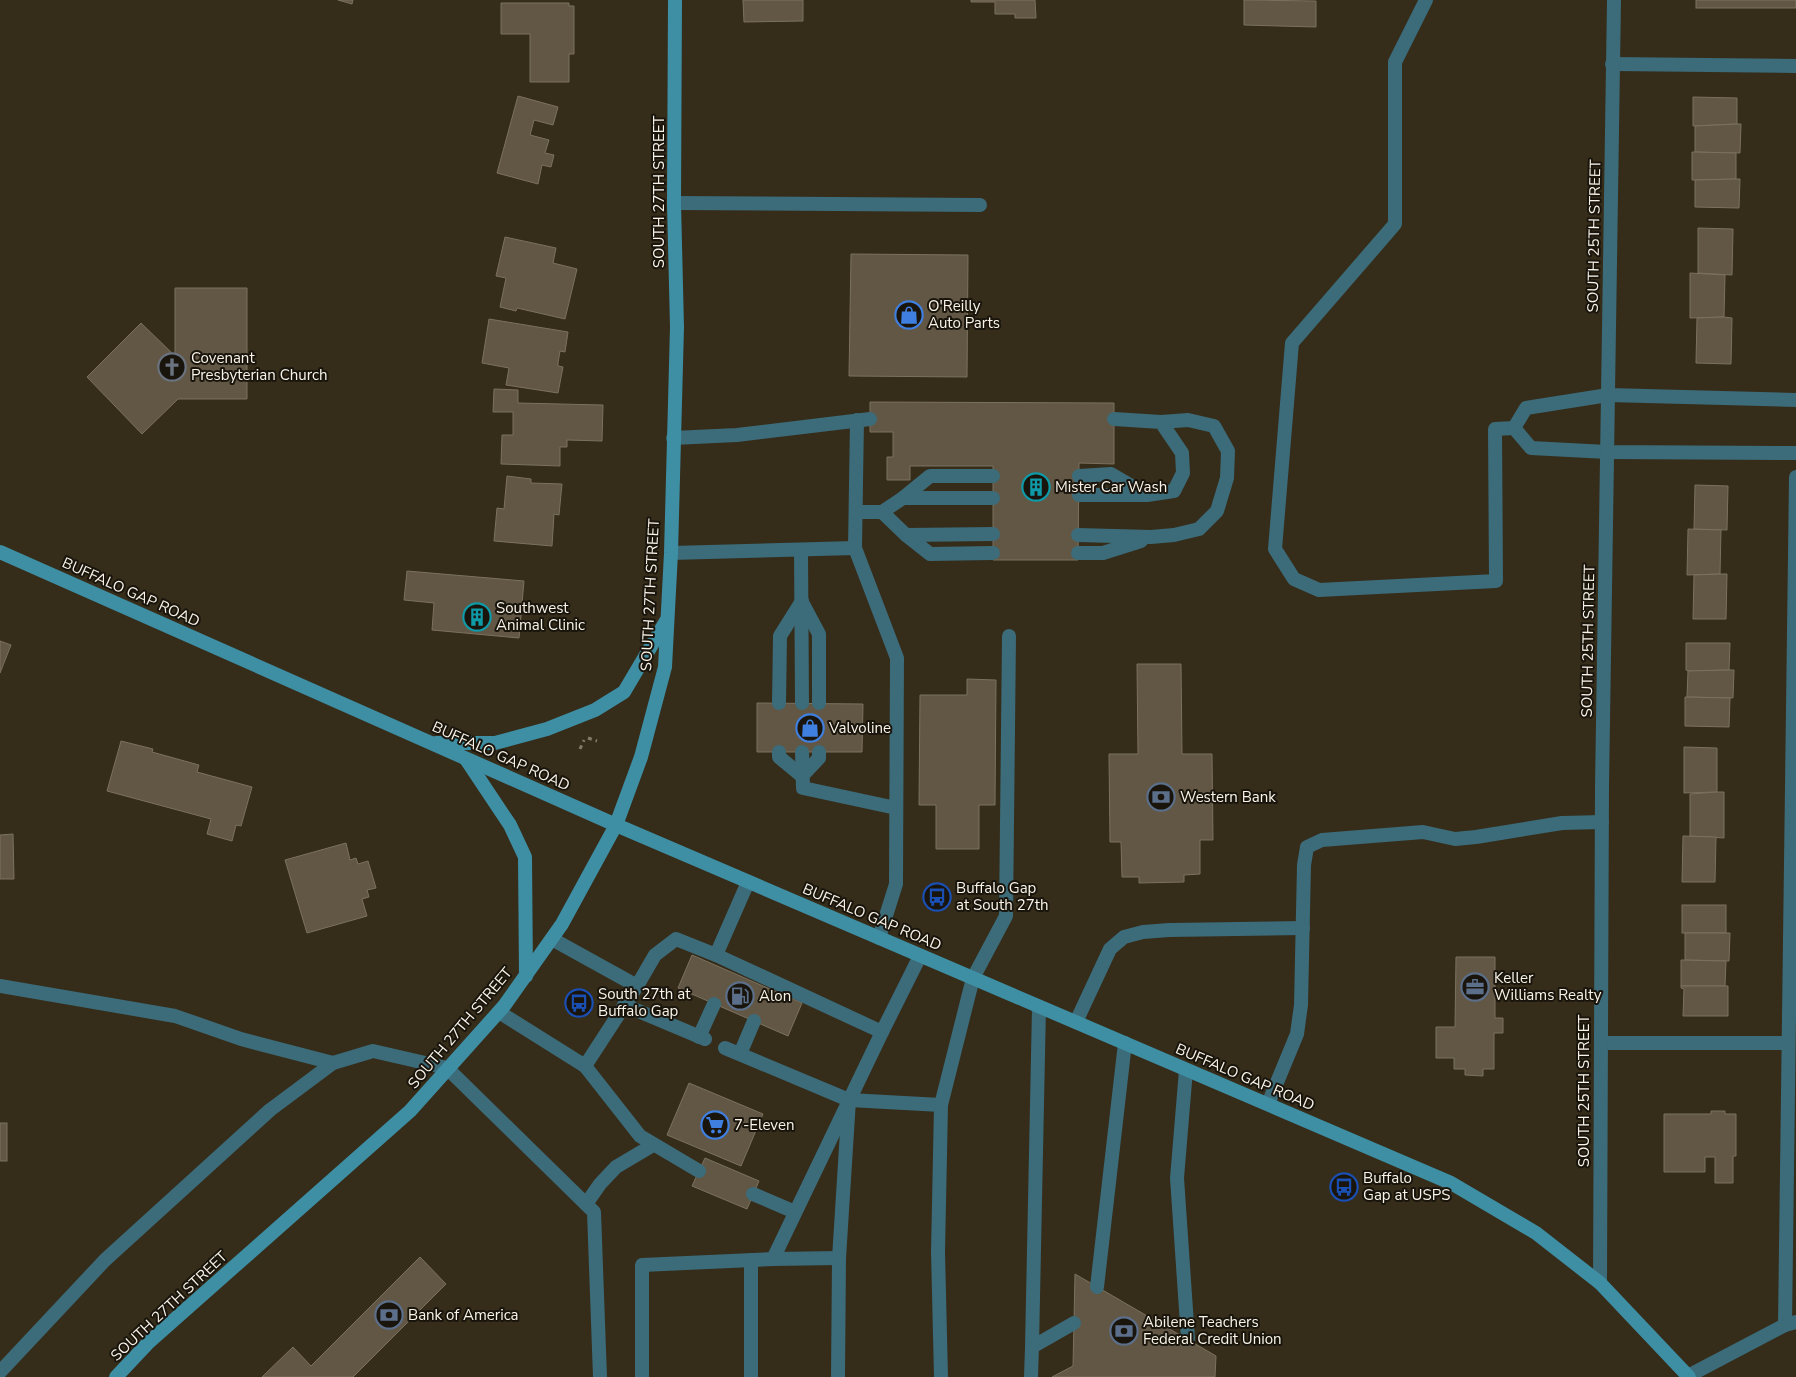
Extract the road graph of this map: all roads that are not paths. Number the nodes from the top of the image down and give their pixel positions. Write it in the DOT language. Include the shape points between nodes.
graph roads {
  1 [pos="675,0"];
  2 [pos="1426,0"];
  3 [pos="1614,0"];
  4 [pos="1612,64"];
  5 [pos="1796,66"];
  6 [pos="674,203"];
  7 [pos="980,205"];
  8 [pos="1608,396"];
  9 [pos="1796,400"];
  10 [pos="1114,419"];
  11 [pos="1161,422"];
  12 [pos="1514,428"];
  13 [pos="673,438"];
  14 [pos="1606,452"];
  15 [pos="1796,453"];
  16 [pos="993,476"];
  17 [pos="1079,476"];
  18 [pos="1796,477"];
  19 [pos="1079,495"];
  20 [pos="1147,495"];
  21 [pos="903,498"];
  22 [pos="993,498"];
  23 [pos="856,512"];
  24 [pos="882,512"];
  25 [pos="993,534"];
  26 [pos="906,535"];
  27 [pos="1078,535"];
  28 [pos="1151,538"];
  29 [pos="855,548"];
  30 [pos="801,550"];
  31 [pos="0,552"];
  32 [pos="671,553"];
  33 [pos="993,553"];
  34 [pos="1078,553"];
  35 [pos="802,601"];
  36 [pos="667,618"];
  37 [pos="1009,636"];
  38 [pos="779,703"];
  39 [pos="802,703"];
  40 [pos="819,703"];
  41 [pos="430,743"];
  42 [pos="779,752"];
  43 [pos="802,752"];
  44 [pos="819,752"];
  45 [pos="465,758"];
  46 [pos="802,776"];
  47 [pos="896,808"];
  48 [pos="1602,822"];
  49 [pos="616,825"];
  50 [pos="748,882"];
  51 [pos="1302,928"];
  52 [pos="879,938"];
  53 [pos="552,939"];
  54 [pos="716,955"];
  55 [pos="920,956"];
  56 [pos="526,976"];
  57 [pos="973,978"];
  58 [pos="0,986"];
  59 [pos="637,986"];
  60 [pos="714,1004"];
  61 [pos="624,1005"];
  62 [pos="1039,1007"];
  63 [pos="499,1012"];
  64 [pos="754,1021"];
  65 [pos="1076,1022"];
  66 [pos="882,1032"];
  67 [pos="1788,1042"];
  68 [pos="1125,1043"];
  69 [pos="1601,1043"];
  70 [pos="725,1048"];
  71 [pos="740,1054"];
  72 [pos="333,1063"];
  73 [pos="584,1066"];
  74 [pos="447,1068"];
  75 [pos="1186,1070"];
  76 [pos="849,1100"];
  77 [pos="1792,1101"];
  78 [pos="1268,1104"];
  79 [pos="941,1105"];
  80 [pos="653,1145"];
  81 [pos="699,1171"];
  82 [pos="753,1194"];
  83 [pos="586,1204"];
  84 [pos="795,1212"];
  85 [pos="839,1258"];
  86 [pos="773,1259"];
  87 [pos="751,1260"];
  88 [pos="1600,1283"];
  89 [pos="1097,1287"];
  90 [pos="1074,1322"];
  91 [pos="1790,1324"];
  92 [pos="1188,1339"];
  93 [pos="1032,1347"];
  94 [pos="0,1372"];
  95 [pos="1688,1376"];
  96 [pos="116,1377"];
  97 [pos="600,1377"];
  98 [pos="642,1377"];
  99 [pos="751,1377"];
  100 [pos="838,1377"];
  101 [pos="941,1377"];
  102 [pos="1031,1377"];
  1 -- 6 [label="main road, SOUTH 27TH STREET"];
  2 -- 12 [label="street" via="1395,62 1395,224 1292,343 1275,549 1294,579 1319,590 1496,581 1496,429"];
  3 -- 4 [label="street, SOUTH 25TH STREET"];
  4 -- 5 [label="street"];
  4 -- 8 [label="street, SOUTH 25TH STREET"];
  6 -- 7 [label="street"];
  6 -- 13 [label="main road, SOUTH 27TH STREET" via="677,327"];
  8 -- 9 [label="street"];
  8 -- 12 [label="street" via="1526,408"];
  8 -- 14 [label="street, SOUTH 25TH STREET"];
  10 -- 11 [label="street"];
  11 -- 20 [label="street" via="1182,453 1183,473 1174,492"];
  11 -- 28 [label="street" via="1188,420 1214,426 1228,451 1228,478 1217,511 1199,529"];
  12 -- 14 [label="street" via="1531,448"];
  13 -- 23 [label="street" via="737,435 863,420"];
  13 -- 32 [label="main road, SOUTH 27TH STREET"];
  14 -- 15 [label="street"];
  14 -- 48 [label="street, SOUTH 25TH STREET"];
  16 -- 21 [label="street" via="930,476"];
  17 -- 20 [label="street" via="1111,474"];
  18 -- 67 [label="street"];
  19 -- 20 [label="street"];
  21 -- 22 [label="street"];
  21 -- 24 [label="street"];
  23 -- 24 [label="street"];
  23 -- 29 [label="street"];
  24 -- 26 [label="street"];
  25 -- 26 [label="street"];
  26 -- 33 [label="street" via="930,554"];
  27 -- 28 [label="street"];
  28 -- 34 [label="street" via="1103,553"];
  29 -- 30 [label="street"];
  29 -- 47 [label="street" via="897,658"];
  30 -- 32 [label="street"];
  30 -- 35 [label="street"];
  31 -- 41 [label="main road, BUFFALO GAP ROAD"];
  32 -- 36 [label="main road, SOUTH 27TH STREET"];
  35 -- 38 [label="street" via="780,636"];
  35 -- 39 [label="street"];
  35 -- 40 [label="street" via="819,634"];
  36 -- 41 [label="main road" via="624,692 596,710 495,743"];
  36 -- 49 [label="main road, SOUTH 27TH STREET" via="665,667 641,757"];
  37 -- 57 [label="street" via="1006,916"];
  41 -- 45 [label="main road, BUFFALO GAP ROAD"];
  42 -- 46 [label="street" via="779,757"];
  43 -- 46 [label="street"];
  44 -- 46 [label="street" via="819,758"];
  45 -- 49 [label="main road, BUFFALO GAP ROAD"];
  45 -- 56 [label="main road" via="510,825 525,857"];
  46 -- 47 [label="street" via="803,788"];
  47 -- 52 [label="street" via="896,884"];
  48 -- 51 [label="street" via="1562,823 1455,839 1423,832 1322,840 1307,847"];
  48 -- 69 [label="street, SOUTH 25TH STREET"];
  49 -- 50 [label="main road, BUFFALO GAP ROAD"];
  49 -- 53 [label="main road, SOUTH 27TH STREET"];
  50 -- 52 [label="main road, BUFFALO GAP ROAD"];
  50 -- 54 [label="street"];
  51 -- 65 [label="street" via="1169,930 1124,937 1110,949"];
  51 -- 78 [label="street" via="1302,1004 1297,1034"];
  52 -- 55 [label="main road, BUFFALO GAP ROAD"];
  53 -- 56 [label="main road, SOUTH 27TH STREET"];
  53 -- 59 [label="street"];
  54 -- 59 [label="street" via="676,939 655,955"];
  54 -- 66 [label="street" via="731,967"];
  55 -- 57 [label="main road, BUFFALO GAP ROAD"];
  55 -- 66 [label="street"];
  56 -- 63 [label="main road, SOUTH 27TH STREET"];
  57 -- 62 [label="main road, BUFFALO GAP ROAD"];
  57 -- 79 [label="street"];
  58 -- 72 [label="street" via="175,1016 241,1040"];
  59 -- 61 [label="street"];
  60 -- 61 [label="street" via="702,1038"];
  61 -- 73 [label="street"];
  62 -- 65 [label="main road, BUFFALO GAP ROAD"];
  62 -- 93 [label="street"];
  63 -- 73 [label="street"];
  63 -- 74 [label="main road, SOUTH 27TH STREET"];
  64 -- 71 [label="street"];
  65 -- 68 [label="main road, BUFFALO GAP ROAD"];
  66 -- 76 [label="street"];
  67 -- 69 [label="street"];
  67 -- 77 [label="street"];
  68 -- 75 [label="main road, BUFFALO GAP ROAD"];
  68 -- 89 [label="street"];
  69 -- 88 [label="street, SOUTH 25TH STREET"];
  70 -- 71 [label="street"];
  71 -- 76 [label="street"];
  72 -- 74 [label="street" via="373,1051"];
  72 -- 94 [label="street" via="270,1110 105,1260"];
  73 -- 80 [label="street" via="640,1136"];
  74 -- 83 [label="street"];
  74 -- 96 [label="main road, SOUTH 27TH STREET" via="410,1111 149,1342"];
  75 -- 78 [label="main road, BUFFALO GAP ROAD"];
  75 -- 92 [label="street" via="1177,1178"];
  76 -- 79 [label="street"];
  76 -- 84 [label="street"];
  76 -- 85 [label="street"];
  77 -- 91 [label="street"];
  78 -- 88 [label="main road, BUFFALO GAP ROAD" via="1451,1183 1536,1233"];
  79 -- 101 [label="street" via="938,1252"];
  80 -- 81 [label="street"];
  80 -- 83 [label="street" via="616,1167"];
  82 -- 84 [label="street"];
  83 -- 97 [label="street" via="594,1212"];
  84 -- 86 [label="street"];
  85 -- 86 [label="street"];
  85 -- 100 [label="street"];
  86 -- 87 [label="street"];
  87 -- 98 [label="street" via="642,1265"];
  87 -- 99 [label="street"];
  88 -- 95 [label="main road, BUFFALO GAP ROAD"];
  90 -- 93 [label="street"];
  91 -- 95 [label="street"];
  93 -- 102 [label="street"];
}
